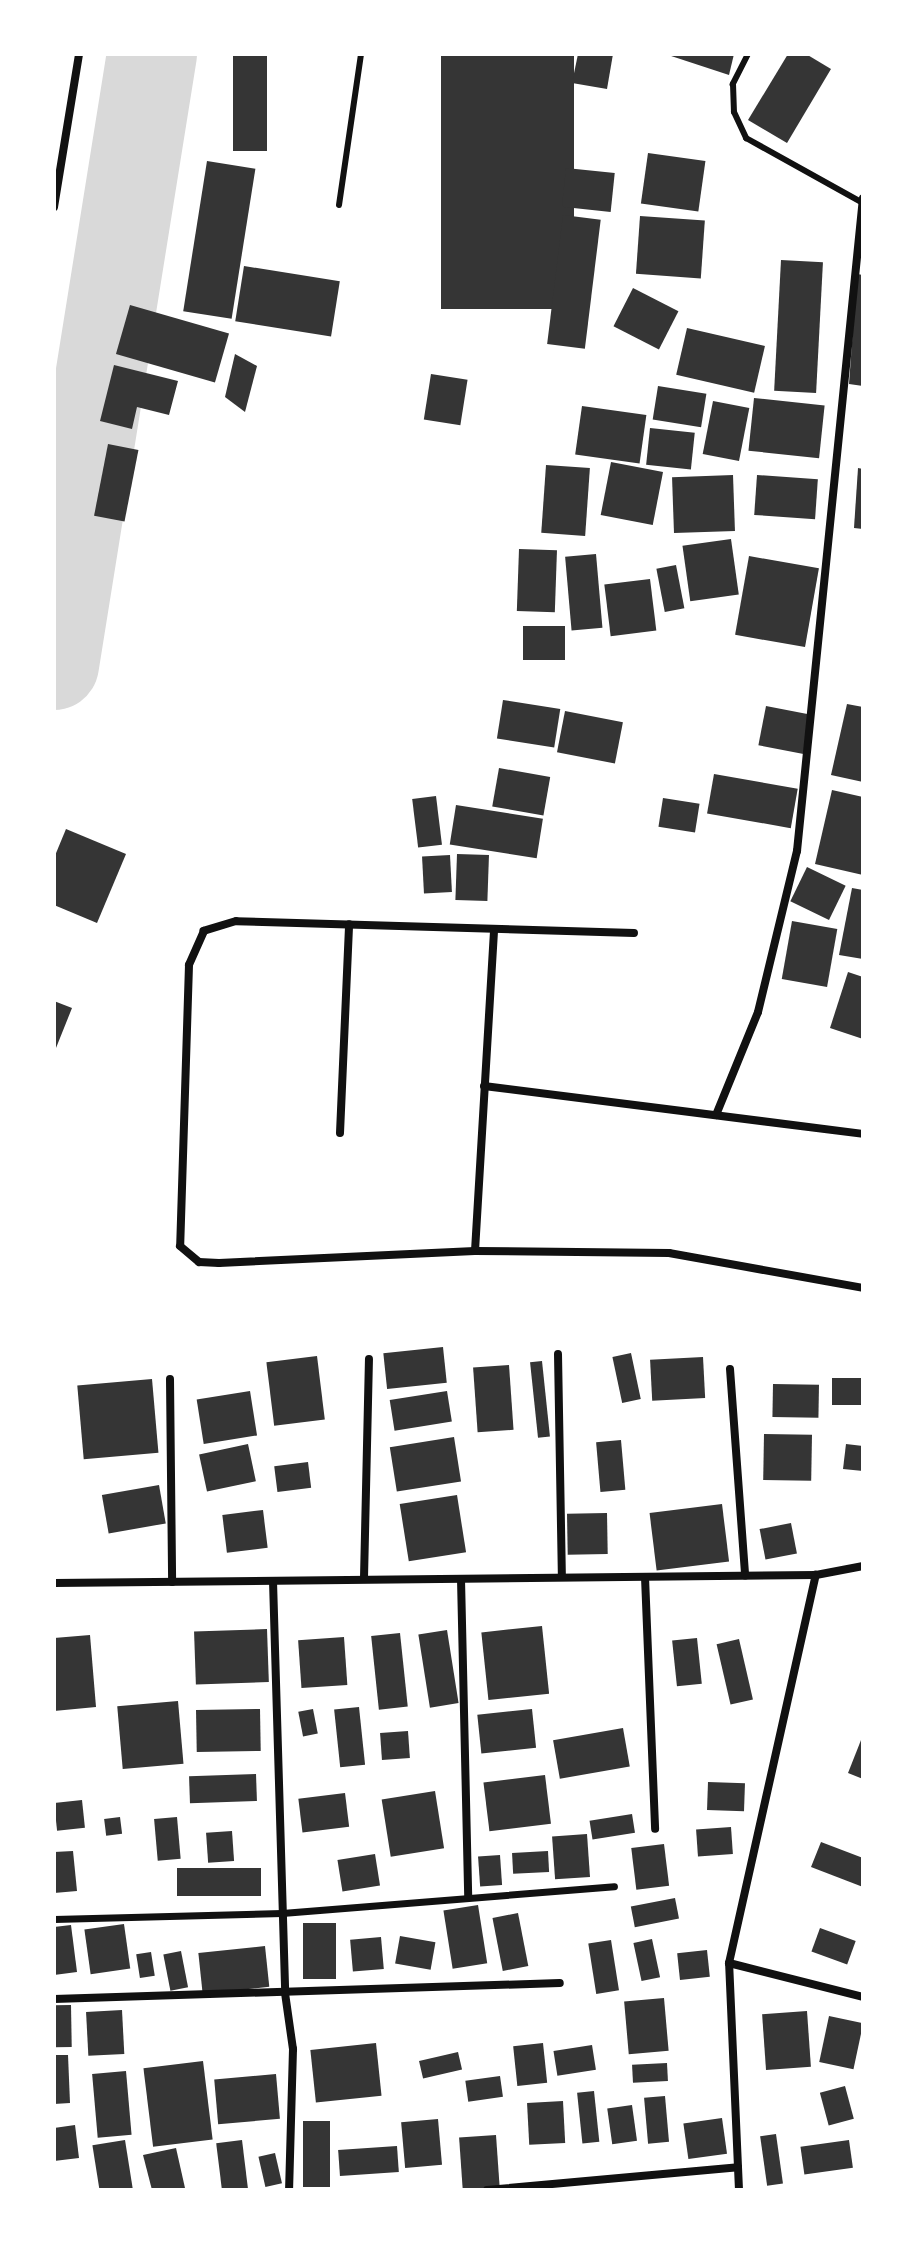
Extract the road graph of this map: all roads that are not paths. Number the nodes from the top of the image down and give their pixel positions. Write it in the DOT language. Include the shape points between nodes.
graph roads {
  1 [pos="79,54"];
  2 [pos="361,54"];
  3 [pos="748,54"];
  4 [pos="862,200"];
  5 [pos="339,205"];
  6 [pos="54,207"];
  7 [pos="349,924"];
  8 [pos="494,930"];
  9 [pos="634,933"];
  10 [pos="484,1086"];
  11 [pos="716,1115"];
  12 [pos="340,1133"];
  13 [pos="863,1134"];
  14 [pos="475,1251"];
  15 [pos="863,1288"];
  16 [pos="558,1354"];
  17 [pos="369,1359"];
  18 [pos="730,1369"];
  19 [pos="170,1379"];
  20 [pos="863,1566"];
  21 [pos="745,1575"];
  22 [pos="816,1575"];
  23 [pos="562,1577"];
  24 [pos="645,1577"];
  25 [pos="364,1578"];
  26 [pos="461,1579"];
  27 [pos="273,1581"];
  28 [pos="172,1582"];
  29 [pos="54,1583"];
  30 [pos="655,1829"];
  31 [pos="614,1886"];
  32 [pos="468,1897"];
  33 [pos="282,1913"];
  34 [pos="54,1919"];
  35 [pos="729,1963"];
  36 [pos="560,1983"];
  37 [pos="285,1993"];
  38 [pos="863,1997"];
  39 [pos="54,1999"];
  40 [pos="738,2167"];
  41 [pos="289,2190"];
  42 [pos="487,2190"];
  43 [pos="739,2190"];
  1 -- 6 [label="street"];
  2 -- 5 [label="lane"];
  3 -- 4 [label="lane" via="733,84 734,112 746,138"];
  4 -- 11 [label="street" via="797,851 758,1012"];
  7 -- 8 [label="street"];
  7 -- 12 [label="street"];
  7 -- 14 [label="street" via="236,921 218,923 195,941 180,1246 199,1262 219,1263"];
  8 -- 9 [label="street"];
  8 -- 10 [label="street"];
  10 -- 11 [label="street"];
  10 -- 14 [label="street"];
  11 -- 13 [label="street"];
  14 -- 15 [label="street" via="669,1253"];
  16 -- 23 [label="street"];
  17 -- 25 [label="street"];
  18 -- 21 [label="street"];
  19 -- 28 [label="street"];
  20 -- 22 [label="street"];
  21 -- 22 [label="street"];
  21 -- 24 [label="street"];
  22 -- 35 [label="street"];
  23 -- 24 [label="street"];
  23 -- 26 [label="street"];
  24 -- 30 [label="street"];
  25 -- 26 [label="street"];
  25 -- 27 [label="street"];
  26 -- 32 [label="street"];
  27 -- 28 [label="street"];
  27 -- 33 [label="street"];
  28 -- 29 [label="street"];
  31 -- 32 [label="street"];
  32 -- 33 [label="street"];
  33 -- 34 [label="street"];
  33 -- 37 [label="street"];
  35 -- 38 [label="street"];
  35 -- 40 [label="street"];
  36 -- 37 [label="street"];
  37 -- 39 [label="street"];
  37 -- 41 [label="street" via="293,2049"];
  40 -- 42 [label="street"];
  40 -- 43 [label="street"];
}
